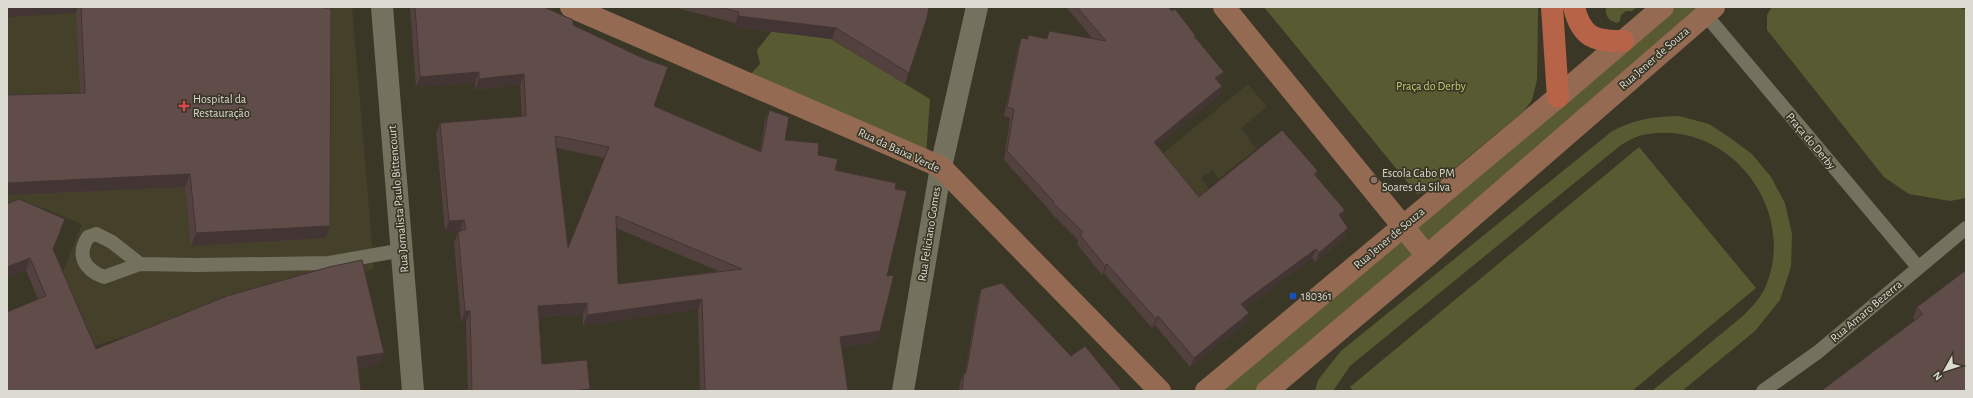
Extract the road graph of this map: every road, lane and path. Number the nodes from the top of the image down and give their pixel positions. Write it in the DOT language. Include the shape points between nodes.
graph roads {
  1 [pos="382,7"];
  2 [pos="571,7"];
  3 [pos="977,7"];
  4 [pos="1224,7"];
  5 [pos="1552,7"];
  6 [pos="1574,7"];
  7 [pos="1663,7"];
  8 [pos="1709,11"];
  9 [pos="1623,41"];
  10 [pos="1558,97"];
  11 [pos="940,167"];
  12 [pos="1403,227"];
  13 [pos="1966,228"];
  14 [pos="403,250"];
  15 [pos="1426,256"];
  16 [pos="140,264"];
  17 [pos="1918,267"];
  18 [pos="413,391"];
  19 [pos="903,391"];
  20 [pos="1160,391"];
  21 [pos="1206,391"];
  22 [pos="1267,391"];
  23 [pos="1763,391"];
  1 -- 14 [label="street, Rua Jornalista Paulo Bittencourt"];
  2 -- 11 [label="street, Rua da Baixa Verde"];
  3 -- 11 [label="street, Rua Feliciano Gomes"];
  4 -- 12 [label="street"];
  5 -- 10 [label="main road"];
  6 -- 9 [label="main road" via="1583,29 1593,39 1605,42"];
  7 -- 9 [label="street, Rua Jener de Souza"];
  8 -- 15 [label="street, Rua Jener de Souza"];
  8 -- 17 [label="lane, Praça do Derby"];
  9 -- 10 [label="street, Rua Jener de Souza"];
  10 -- 12 [label="street, Rua Jener de Souza"];
  11 -- 19 [label="street, Rua Feliciano Gomes"];
  11 -- 20 [label="street, Rua da Baixa Verde"];
  12 -- 15 [label="street"];
  12 -- 21 [label="street, Rua Jener de Souza"];
  13 -- 17 [label="lane, Rua Amaro Bezerra"];
  14 -- 16 [label="lane" via="329,263"];
  14 -- 18 [label="street, Rua Jornalista Paulo Bittencourt"];
  15 -- 22 [label="street, Rua Jener de Souza"];
  17 -- 23 [label="lane, Rua Amaro Bezerra" via="1818,352"];
}
